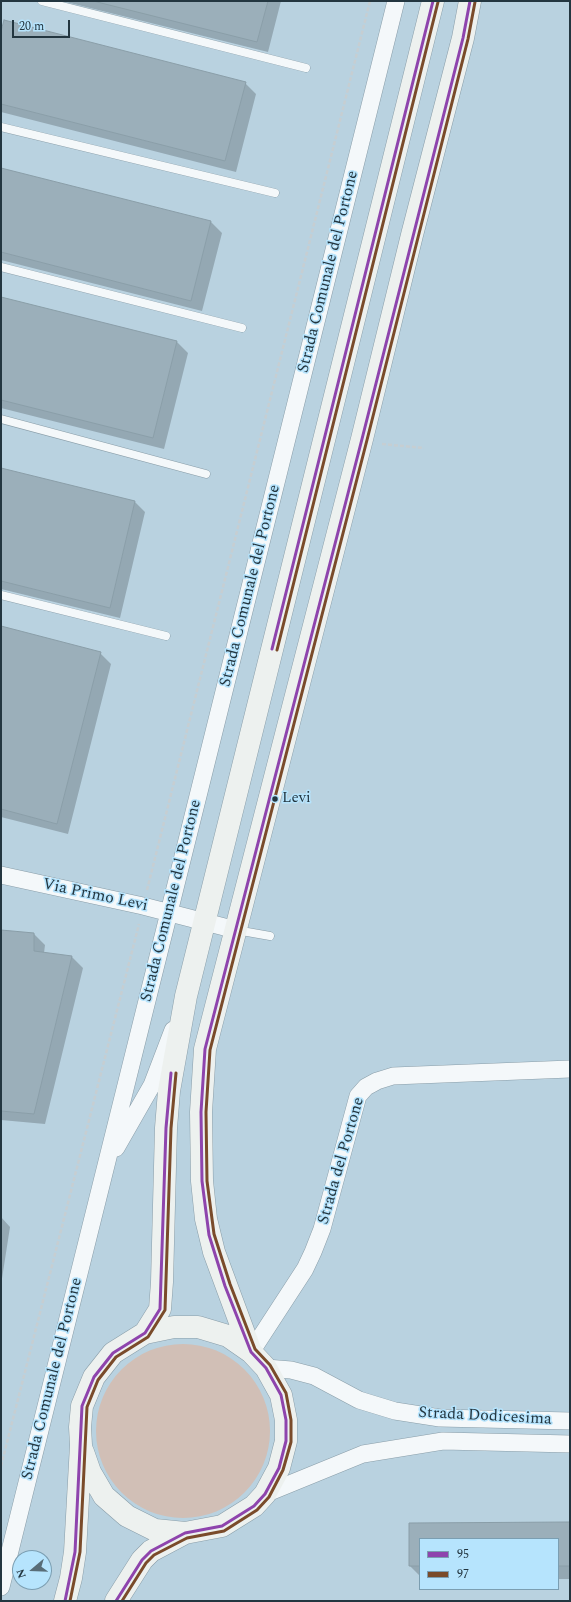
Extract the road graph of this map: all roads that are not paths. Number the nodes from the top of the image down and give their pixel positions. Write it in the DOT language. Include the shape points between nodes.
graph roads {
  1 [pos="42,1"];
  2 [pos="396,1"];
  3 [pos="433,1"];
  4 [pos="470,1"];
  5 [pos="306,68"];
  6 [pos="1,127"];
  7 [pos="275,193"];
  8 [pos="1,267"];
  9 [pos="242,328"];
  10 [pos="1,419"];
  11 [pos="206,474"];
  12 [pos="1,596"];
  13 [pos="166,636"];
  14 [pos="1,875"];
  15 [pos="170,912"];
  16 [pos="205,921"];
  17 [pos="236,930"];
  18 [pos="270,936"];
  19 [pos="186,996"];
  20 [pos="570,1069"];
  21 [pos="104,1171"];
  22 [pos="145,1334"];
  23 [pos="258,1360"];
  24 [pos="570,1420"];
  25 [pos="570,1444"];
  26 [pos="81,1445"];
  27 [pos="265,1494"];
  28 [pos="185,1534"];
  29 [pos="1,1583"];
  30 [pos="65,1601"];
  31 [pos="116,1601"];
  1 -- 5 [label="lane"];
  2 -- 15 [label="street, Strada Comunale del Portone"];
  3 -- 16 [label="street, Strada Comunale del Portone"];
  4 -- 17 [label="street, Strada Comunale del Portone" via="464,38"];
  6 -- 7 [label="lane"];
  8 -- 9 [label="lane"];
  10 -- 11 [label="lane"];
  12 -- 13 [label="lane"];
  14 -- 15 [label="street, Via Primo Levi"];
  15 -- 16 [label="street, Via Primo Levi"];
  15 -- 21 [label="street, Strada Comunale del Portone"];
  16 -- 17 [label="street, Via Primo Levi"];
  16 -- 19 [label="street, Strada Comunale del Portone"];
  17 -- 18 [label="lane"];
  17 -- 23 [label="street, Strada Comunale del Portone" via="205,1049 201,1112 202,1181 206,1219 214,1252"];
  19 -- 21 [label="street, Strada Comunale del Portone" via="152,1085"];
  19 -- 22 [label="street, Strada Comunale del Portone" via="169,1091 160,1309"];
  20 -- 23 [label="street, Strada del Portone" via="393,1076 377,1080 366,1087 358,1096 313,1252"];
  21 -- 29 [label="street, Strada Comunale del Portone"];
  22 -- 23 [label="street, Strada Comunale del Portone" via="174,1327 198,1327 228,1336"];
  22 -- 26 [label="street, Strada Comunale del Portone" via="113,1354 94,1378 82,1406"];
  23 -- 24 [label="street, Strada Dodicesima" via="314,1376 359,1400 395,1411 440,1418"];
  23 -- 27 [label="street, Strada Comunale del Portone" via="281,1395 286,1427 286,1441 280,1468"];
  25 -- 27 [label="street, Strada Dodicesima" via="443,1441 363,1454"];
  26 -- 28 [label="street, Strada Comunale del Portone" via="90,1472 104,1496 127,1516 155,1530"];
  26 -- 30 [label="street, Strada Comunale del Portone" via="75,1552"];
  27 -- 28 [label="street, Strada Comunale del Portone" via="254,1506 222,1526"];
  28 -- 31 [label="street, Strada Comunale del Portone" via="151,1551 142,1560"];
}
